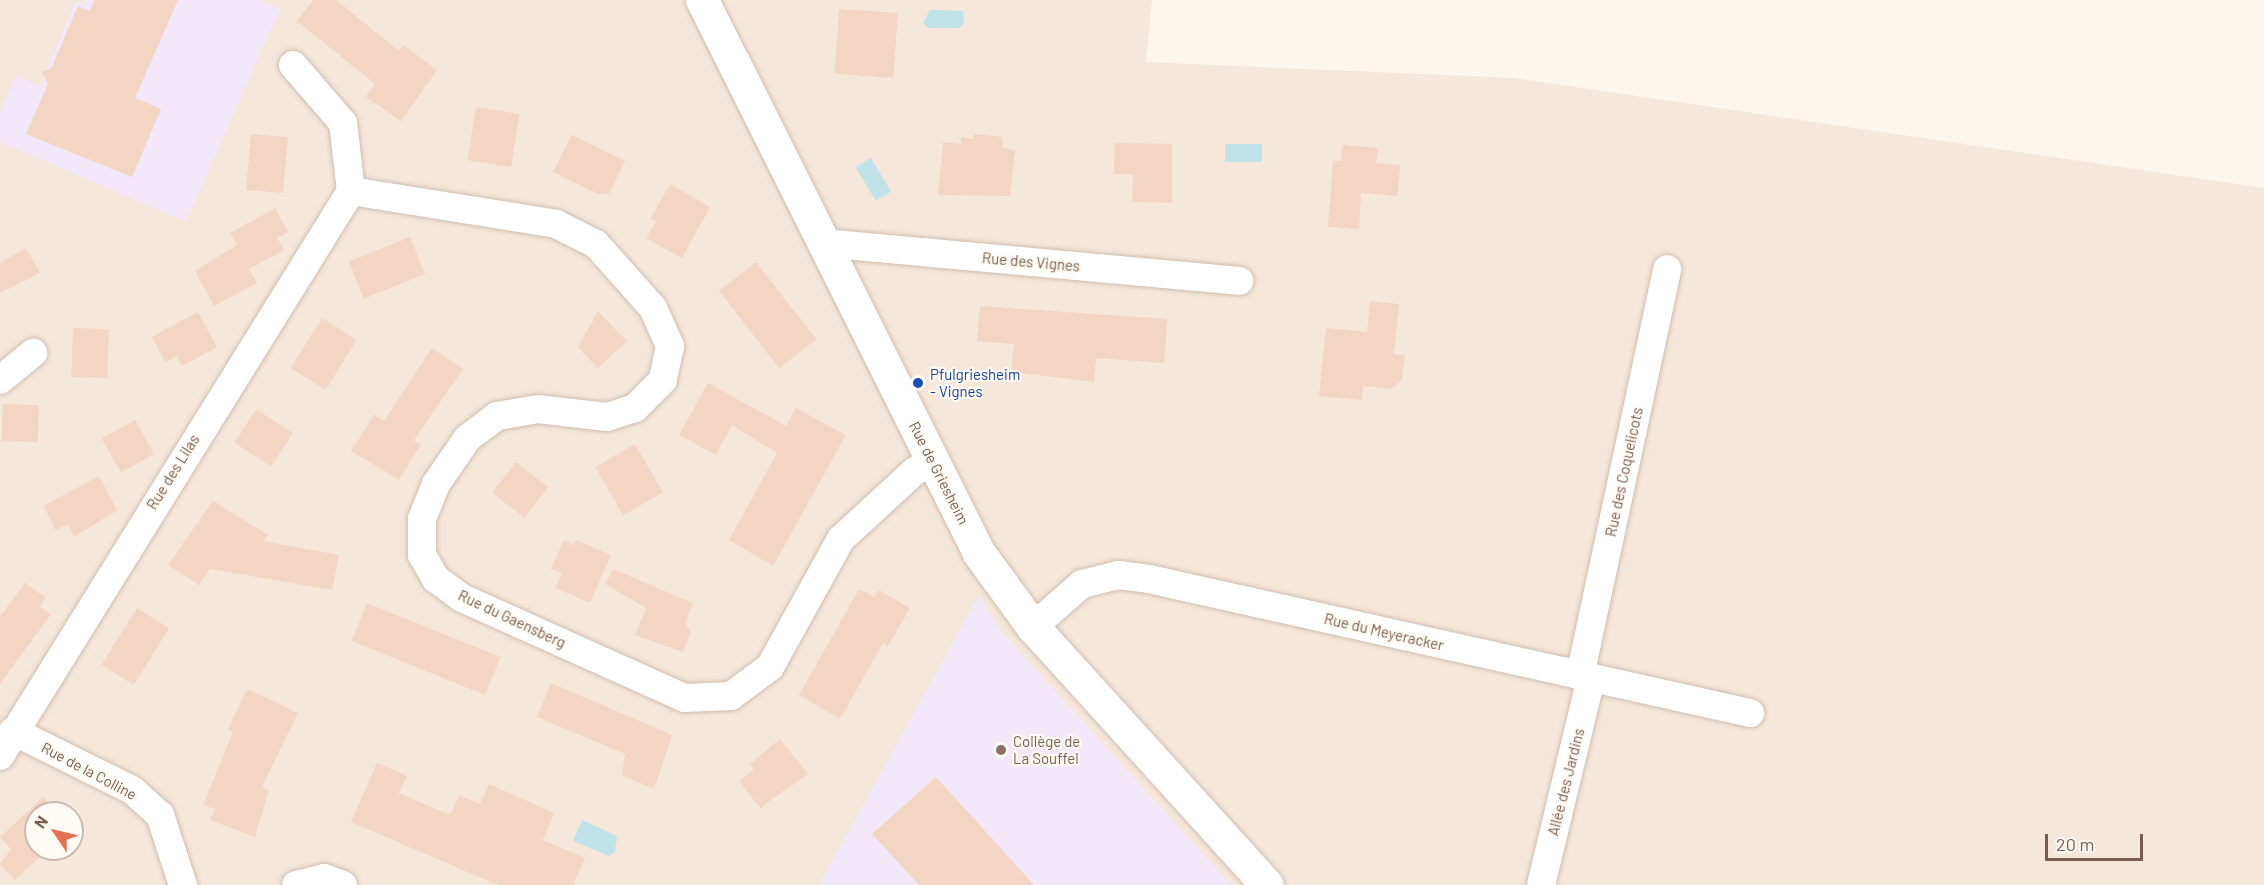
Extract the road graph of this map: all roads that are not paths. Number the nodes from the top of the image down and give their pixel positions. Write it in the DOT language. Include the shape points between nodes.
graph roads {
  1 [pos="702,0"];
  2 [pos="293,64"];
  3 [pos="351,191"];
  4 [pos="824,243"];
  5 [pos="1667,269"];
  6 [pos="1239,281"];
  7 [pos="33,353"];
  8 [pos="0,380"];
  9 [pos="933,461"];
  10 [pos="1033,627"];
  11 [pos="1586,677"];
  12 [pos="1750,713"];
  13 [pos="13,731"];
  14 [pos="0,756"];
  15 [pos="183,885"];
  16 [pos="296,885"];
  17 [pos="343,885"];
  18 [pos="1267,885"];
  19 [pos="1541,885"];
  1 -- 4 [label="street, Rue de Griesheim"];
  2 -- 3 [label="street" via="343,123"];
  3 -- 9 [label="street, Rue du Gaensberg" via="556,224 596,244 653,308 670,346 663,380 635,408 607,417 537,409 497,416 467,439 436,484 422,519 422,555 436,579 462,598 685,698 732,696 770,666 841,539 915,471"];
  3 -- 13 [label="street, Rue des Lilas"];
  4 -- 6 [label="street, Rue des Vignes"];
  4 -- 9 [label="street, Rue de Griesheim"];
  5 -- 11 [label="street, Rue des Coquelicots"];
  7 -- 8 [label="street"];
  9 -- 10 [label="street, Rue de Griesheim" via="980,553"];
  10 -- 11 [label="street, Rue du Meyeracker" via="1082,584 1118,575"];
  10 -- 18 [label="street, Rue de Griesheim"];
  11 -- 12 [label="street, Rue du Meyeracker"];
  11 -- 19 [label="street, Allée des Jardins"];
  13 -- 14 [label="street, Rue des Lilas"];
  13 -- 15 [label="street, Rue de la Colline" via="132,790 159,815"];
  16 -- 17 [label="street" via="324,878"];
}
